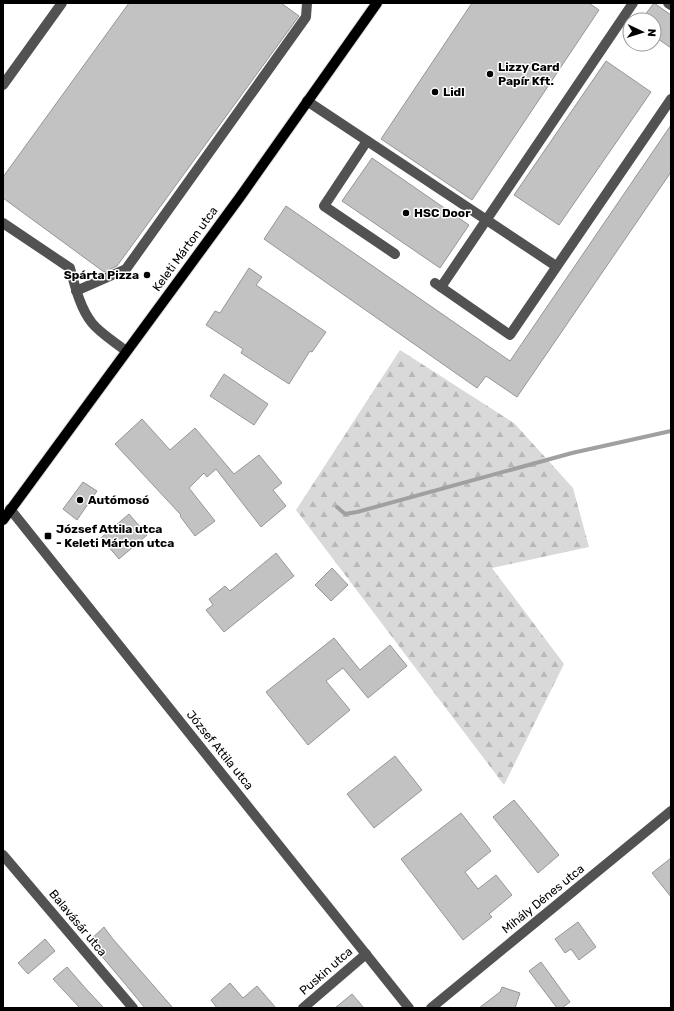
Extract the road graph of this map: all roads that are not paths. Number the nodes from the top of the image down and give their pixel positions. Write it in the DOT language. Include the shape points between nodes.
graph roads {
  1 [pos="62,3"];
  2 [pos="307,3"];
  3 [pos="377,3"];
  4 [pos="633,3"];
  5 [pos="668,3"];
  6 [pos="671,5"];
  7 [pos="3,85"];
  8 [pos="671,99"];
  9 [pos="307,101"];
  10 [pos="367,141"];
  11 [pos="487,220"];
  12 [pos="3,223"];
  13 [pos="395,254"];
  14 [pos="556,266"];
  15 [pos="76,291"];
  16 [pos="126,351"];
  17 [pos="10,509"];
  18 [pos="3,520"];
  19 [pos="671,811"];
  20 [pos="3,855"];
  21 [pos="366,954"];
  22 [pos="132,1008"];
  23 [pos="303,1008"];
  24 [pos="409,1008"];
  25 [pos="431,1008"];
  1 -- 7 [label="street"];
  2 -- 15 [label="street" via="306,17 126,269"];
  3 -- 9 [label="main road, Keleti Márton utca"];
  4 -- 11 [label="street"];
  5 -- 6 [label="street"];
  8 -- 14 [label="street"];
  9 -- 10 [label="street"];
  9 -- 16 [label="main road, Keleti Márton utca" via="240,197"];
  10 -- 11 [label="street"];
  10 -- 13 [label="street" via="324,206"];
  11 -- 14 [label="street"];
  11 -- 14 [label="street" via="438,285 510,335"];
  12 -- 15 [label="street" via="70,268"];
  15 -- 16 [label="street" via="92,323"];
  16 -- 17 [label="main road, Keleti Márton utca"];
  17 -- 18 [label="main road, Keleti Márton utca"];
  17 -- 21 [label="street, József Attila utca"];
  19 -- 25 [label="street, Mihály Dénes utca"];
  20 -- 22 [label="street, Balavásár utca"];
  21 -- 23 [label="street, Puskin utca"];
  21 -- 24 [label="street, József Attila utca"];
}
